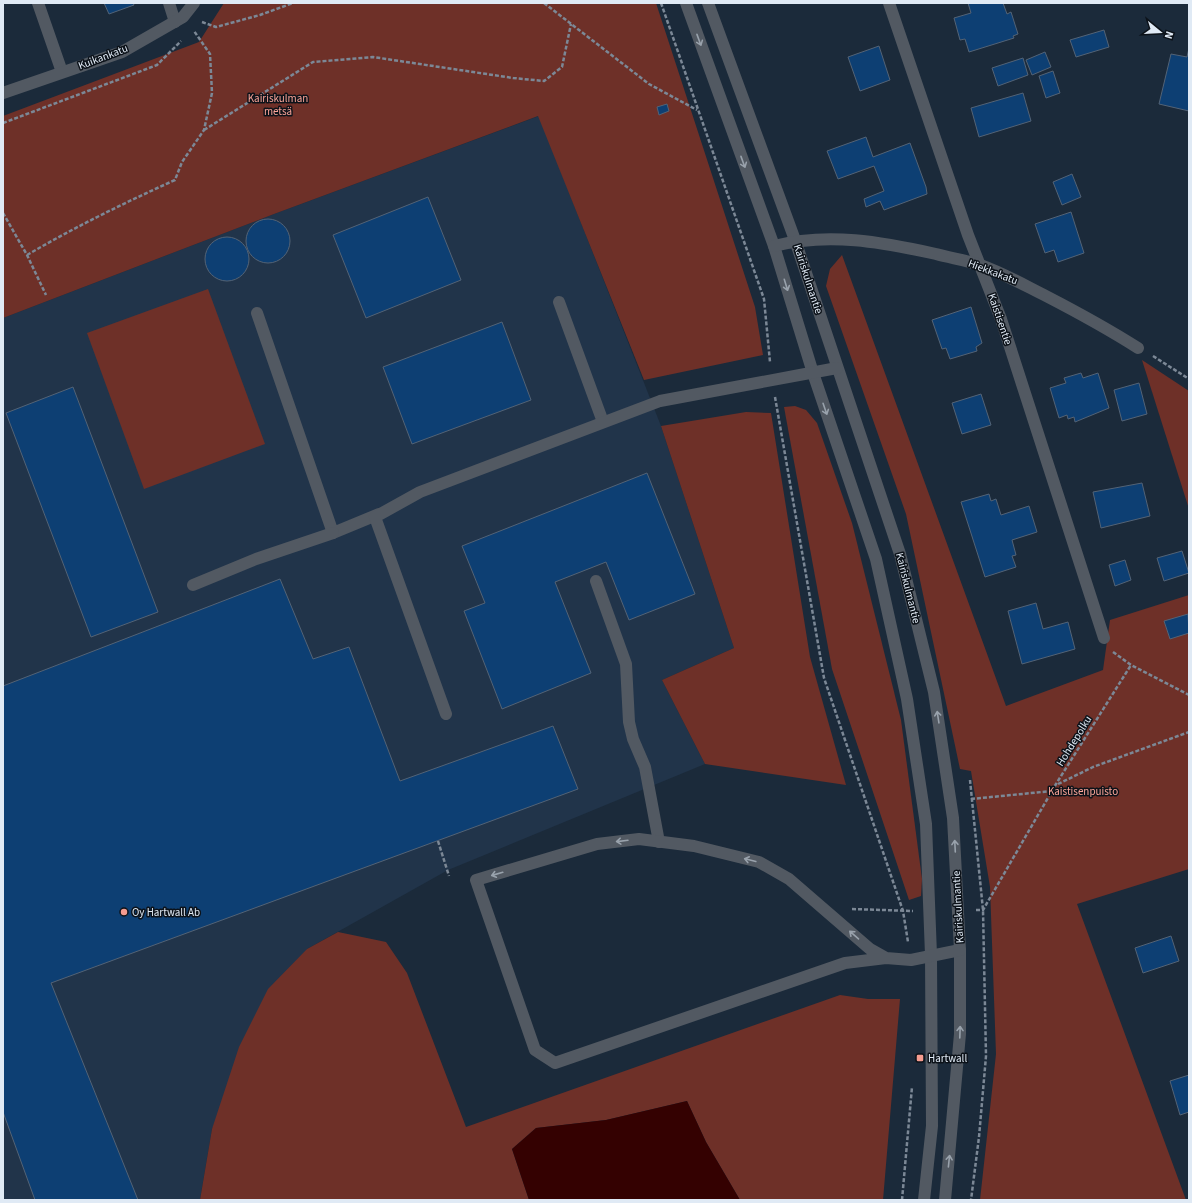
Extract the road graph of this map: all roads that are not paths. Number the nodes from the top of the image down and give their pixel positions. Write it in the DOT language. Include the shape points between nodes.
graph roads {
  1 [pos="38,3"];
  2 [pos="169,3"];
  3 [pos="194,3"];
  4 [pos="686,3"];
  5 [pos="708,3"];
  6 [pos="889,3"];
  7 [pos="175,22"];
  8 [pos="62,72"];
  9 [pos="3,93"];
  10 [pos="795,240"];
  11 [pos="774,246"];
  12 [pos="979,264"];
  13 [pos="559,302"];
  14 [pos="257,313"];
  15 [pos="1138,348"];
  16 [pos="837,368"];
  17 [pos="813,373"];
  18 [pos="603,422"];
  19 [pos="379,514"];
  20 [pos="333,533"];
  21 [pos="596,581"];
  22 [pos="194,585"];
  23 [pos="1104,638"];
  24 [pos="446,714"];
  25 [pos="659,842"];
  26 [pos="960,950"];
  27 [pos="931,955"];
  28 [pos="886,958"];
  29 [pos="924,1200"];
  30 [pos="945,1200"];
  1 -- 8 [label="street"];
  2 -- 7 [label="street"];
  3 -- 7 [label="street, Kuikankatu" via="183,17"];
  4 -- 11 [label="street, Kairiskulmantie, one-way"];
  5 -- 10 [label="street, Kairiskulmantie"];
  6 -- 12 [label="street, Kaistisentie"];
  7 -- 8 [label="street, Kuikankatu" via="122,52"];
  8 -- 9 [label="street, Kuikankatu"];
  10 -- 11 [label="street, Hiekkakatu"];
  10 -- 12 [label="street, Hiekkakatu" via="819,238 863,241"];
  10 -- 16 [label="street, Kairiskulmantie"];
  11 -- 17 [label="street, Kairiskulmantie, one-way"];
  12 -- 15 [label="street, Hiekkakatu" via="1095,322"];
  12 -- 23 [label="street, Kaistisentie" via="1000,319"];
  13 -- 18 [label="street"];
  14 -- 20 [label="street"];
  16 -- 17 [label="street"];
  26 -- 16 [label="street, Kairiskulmantie, one-way" via="954,818 934,692 900,554"];
  17 -- 18 [label="street" via="660,401"];
  17 -- 27 [label="street, Kairiskulmantie, one-way" via="876,559 907,699 926,824"];
  18 -- 19 [label="street" via="420,492"];
  19 -- 20 [label="street"];
  19 -- 24 [label="street" via="375,517"];
  20 -- 22 [label="street" via="256,559"];
  21 -- 25 [label="street" via="626,664 629,722 633,739 645,766"];
  28 -- 25 [label="street, one-way" via="870,949 789,878 759,862 694,846"];
  25 -- 28 [label="street, one-way" via="639,839 597,844 476,880 535,1050 555,1063 845,963"];
  26 -- 27 [label="street"];
  30 -- 26 [label="street, Kairiskulmantie, one-way" via="960,1034"];
  27 -- 28 [label="street" via="911,960"];
  27 -- 29 [label="street, Kairiskulmantie" via="932,1126"];
}
